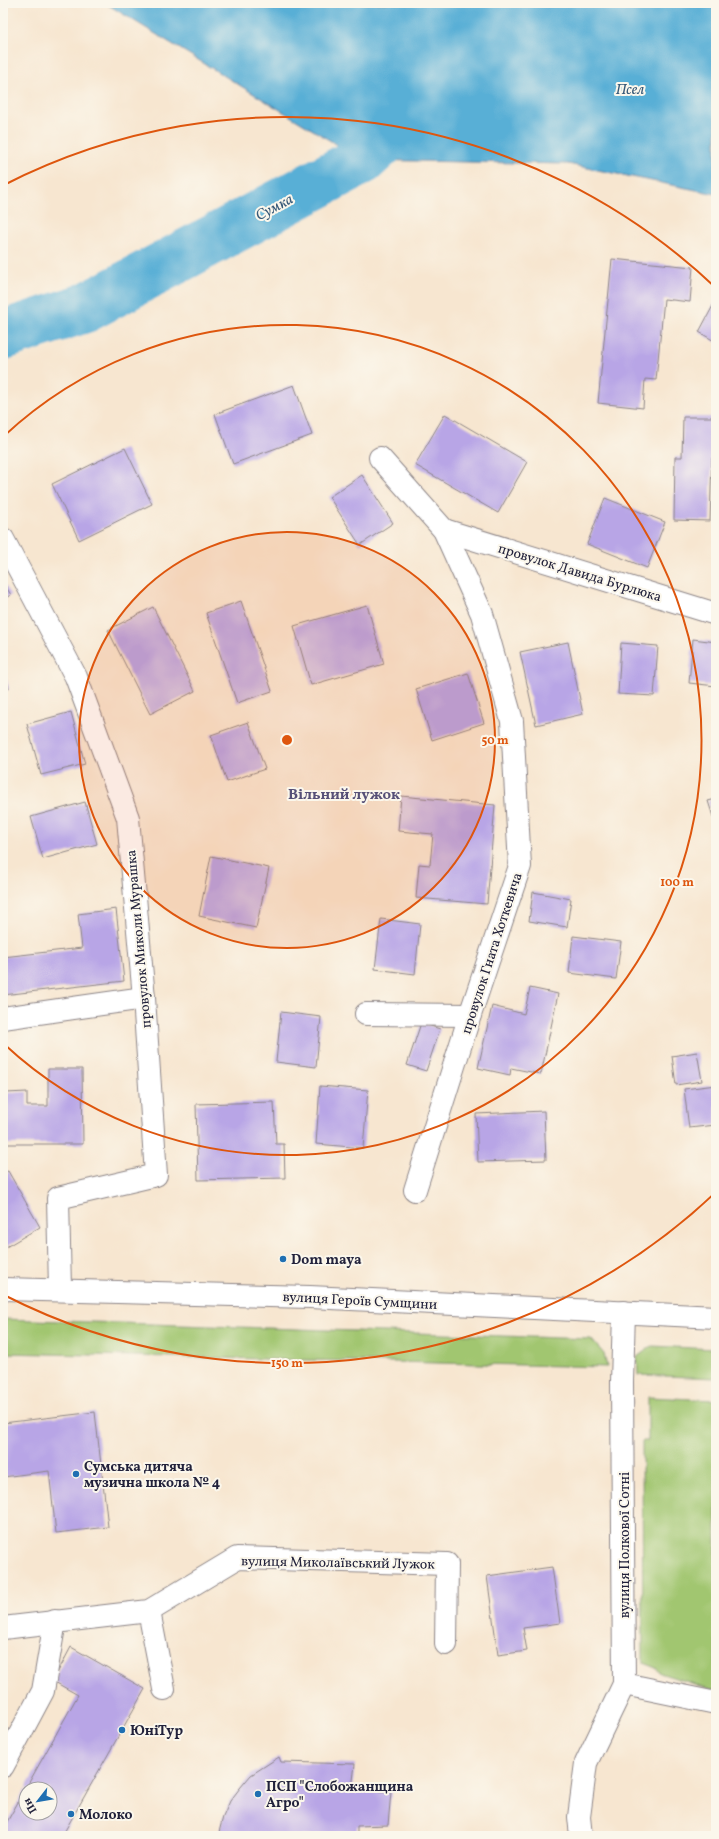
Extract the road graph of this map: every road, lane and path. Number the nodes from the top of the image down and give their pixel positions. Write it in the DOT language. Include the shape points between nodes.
graph roads {
  1 [pos="380,458"];
  2 [pos="444,530"];
  3 [pos="3,539"];
  4 [pos="716,614"];
  5 [pos="144,998"];
  6 [pos="366,1014"];
  7 [pos="470,1014"];
  8 [pos="3,1018"];
  9 [pos="415,1190"];
  10 [pos="3,1289"];
  11 [pos="60,1290"];
  12 [pos="624,1312"];
  13 [pos="716,1317"];
  14 [pos="149,1611"];
  15 [pos="55,1621"];
  16 [pos="3,1628"];
  17 [pos="446,1644"];
  18 [pos="624,1684"];
  19 [pos="164,1689"];
  20 [pos="716,1703"];
  21 [pos="3,1766"];
  22 [pos="581,1836"];
  1 -- 2 [label="street, провулок Гната Хоткевича"];
  2 -- 4 [label="street, провулок Давида Бурлюка"];
  2 -- 7 [label="street, провулок Гната Хоткевича" via="482,614 512,721 520,866"];
  3 -- 5 [label="street, провулок Миколи Мурашка" via="76,677 128,818"];
  5 -- 8 [label="street"];
  5 -- 11 [label="street, провулок Миколи Мурашка" via="156,1175 58,1198"];
  6 -- 7 [label="street"];
  7 -- 9 [label="street, провулок Гната Хоткевича"];
  10 -- 11 [label="street, вулиця Героїв Сумщини"];
  11 -- 12 [label="street, вулиця Героїв Сумщини" via="310,1297"];
  12 -- 13 [label="street, вулиця Героїв Сумщини"];
  12 -- 18 [label="street, вулиця Полкової Сотні"];
  14 -- 15 [label="street, вулиця Миколаївський Лужок"];
  14 -- 17 [label="street, вулиця Миколаївський Лужок" via="237,1558 448,1564"];
  14 -- 19 [label="street"];
  15 -- 16 [label="street, вулиця Миколаївський Лужок"];
  15 -- 21 [label="street" via="43,1691"];
  18 -- 20 [label="street"];
  18 -- 22 [label="street" via="586,1763 579,1817"];
}
